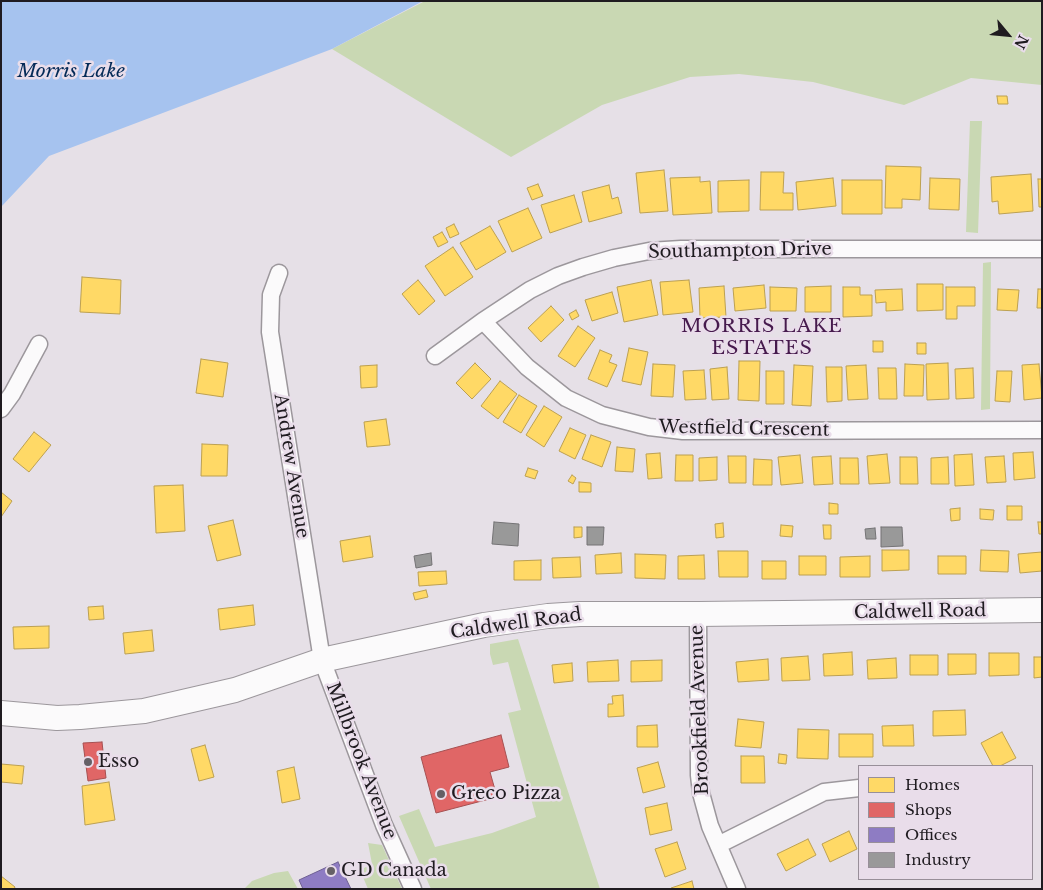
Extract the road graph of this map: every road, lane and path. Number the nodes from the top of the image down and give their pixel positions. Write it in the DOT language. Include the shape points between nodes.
graph roads {
  1 [pos="1042,249"];
  2 [pos="279,273"];
  3 [pos="483,321"];
  4 [pos="39,344"];
  5 [pos="435,356"];
  6 [pos="1,409"];
  7 [pos="1042,430"];
  8 [pos="1042,610"];
  9 [pos="698,614"];
  10 [pos="322,660"];
  11 [pos="1,713"];
  12 [pos="858,788"];
  13 [pos="718,845"];
  14 [pos="413,889"];
  15 [pos="737,889"];
  1 -- 3 [label="street, Southampton Drive" via="681,248 649,251 614,258 558,276"];
  2 -- 10 [label="street, Andrew Avenue" via="271,294 270,332"];
  3 -- 5 [label="street, Southampton Drive"];
  3 -- 7 [label="street, Westfield Crescent" via="526,367 566,398 602,415 649,427 683,431"];
  4 -- 6 [label="street"];
  8 -- 9 [label="street, Caldwell Road"];
  9 -- 10 [label="street, Caldwell Road" via="548,616"];
  9 -- 13 [label="street, Brookfield Avenue" via="699,775 703,802"];
  10 -- 11 [label="street, Caldwell Road" via="235,690 144,711 58,718"];
  10 -- 14 [label="street, Millbrook Avenue" via="384,825"];
  12 -- 13 [label="street" via="824,792"];
  13 -- 15 [label="street, Brookfield Avenue"];
}
